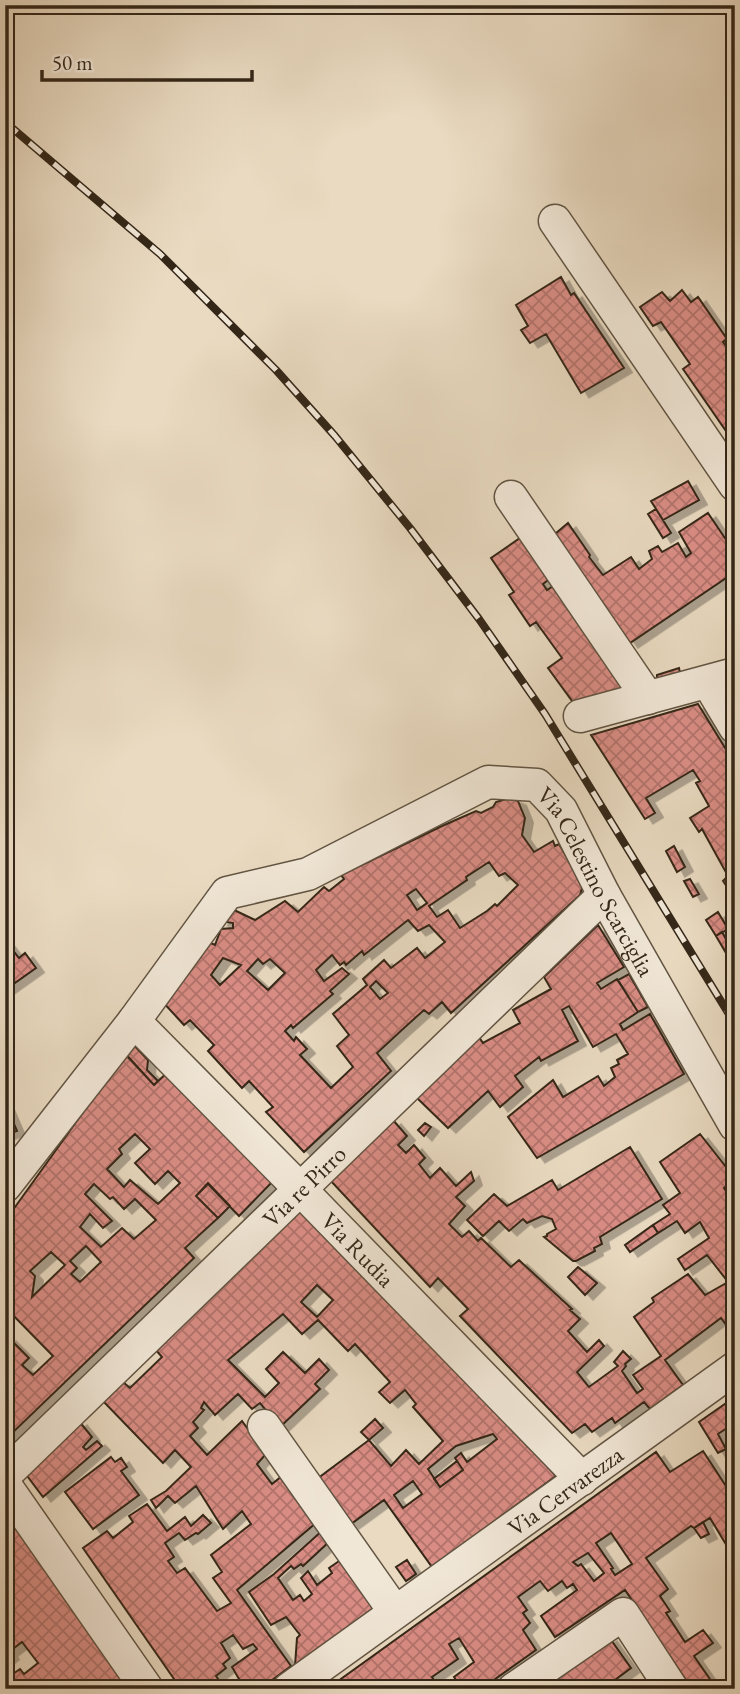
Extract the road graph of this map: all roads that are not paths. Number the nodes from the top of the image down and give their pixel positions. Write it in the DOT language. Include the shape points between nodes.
graph roads {
  1 [pos="555,220"];
  2 [pos="735,485"];
  3 [pos="511,497"];
  4 [pos="721,678"];
  5 [pos="648,698"];
  6 [pos="580,716"];
  7 [pos="735,727"];
  8 [pos="604,895"];
  9 [pos="134,1021"];
  10 [pos="735,1125"];
  11 [pos="5,1186"];
  12 [pos="300,1189"];
  13 [pos="735,1368"];
  14 [pos="264,1426"];
  15 [pos="5,1475"];
  16 [pos="582,1479"];
  17 [pos="5,1485"];
  18 [pos="395,1612"];
  19 [pos="665,1686"];
  20 [pos="147,1689"];
  21 [pos="289,1689"];
  22 [pos="514,1689"];
  1 -- 2 [label="street"];
  3 -- 5 [label="street"];
  4 -- 5 [label="street"];
  4 -- 7 [label="street"];
  5 -- 6 [label="street"];
  8 -- 9 [label="street, Via Celestino Scarciglia" via="561,810 537,785 488,782 308,874 227,893"];
  8 -- 10 [label="street, Via Celestino Scarciglia"];
  8 -- 12 [label="street, Via re Pirro"];
  9 -- 11 [label="street"];
  9 -- 12 [label="street, Via Rudia"];
  12 -- 15 [label="street, Via re Pirro"];
  12 -- 16 [label="street, Via Rudia"];
  13 -- 16 [label="street, Via Cervarezza"];
  14 -- 18 [label="street"];
  16 -- 18 [label="street, Via Cervarezza"];
  17 -- 20 [label="street"];
  18 -- 21 [label="street, Via Cervarezza"];
  19 -- 22 [label="street" via="623,1614"];
}
